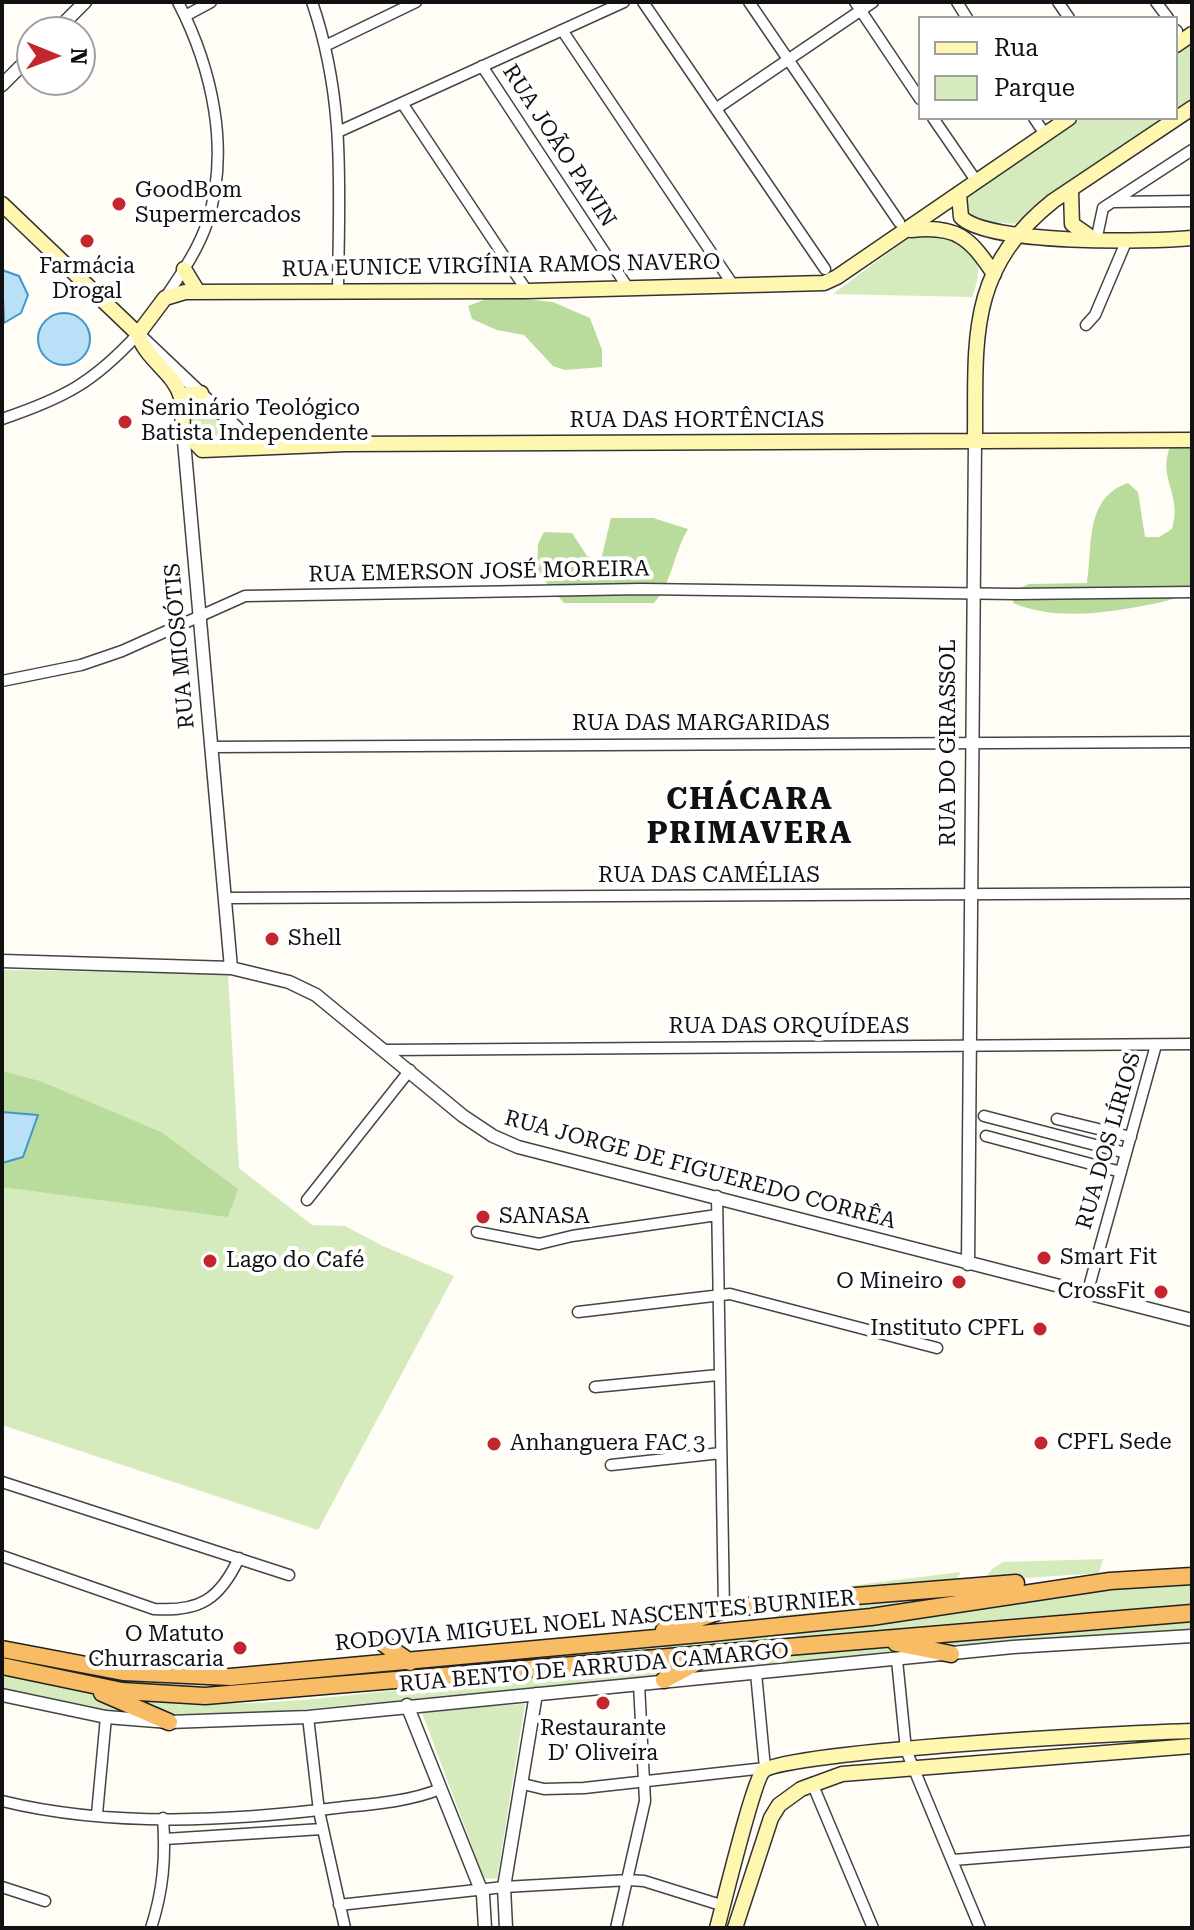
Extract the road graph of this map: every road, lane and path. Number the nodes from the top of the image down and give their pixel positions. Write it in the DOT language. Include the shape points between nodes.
graph roads {
  1 [pos="178,2"];
  2 [pos="211,2"];
  3 [pos="312,2"];
  4 [pos="416,2"];
  5 [pos="624,2"];
  6 [pos="643,2"];
  7 [pos="749,2"];
  8 [pos="873,2"];
  9 [pos="857,6"];
  10 [pos="185,16"];
  11 [pos="562,30"];
  12 [pos="327,45"];
  13 [pos="788,59"];
  14 [pos="482,66"];
  15 [pos="918,96"];
  16 [pos="402,103"];
  17 [pos="717,108"];
  18 [pos="934,120"];
  19 [pos="1035,120"];
  20 [pos="1066,120"];
  21 [pos="1175,120"];
  22 [pos="340,131"];
  23 [pos="1045,134"];
  24 [pos="1192,150"];
  25 [pos="977,182"];
  26 [pos="1071,191"];
  27 [pos="959,195"];
  28 [pos="1192,201"];
  29 [pos="1112,202"];
  30 [pos="2,204"];
  31 [pos="903,226"];
  32 [pos="1020,233"];
  33 [pos="1192,238"];
  34 [pos="1096,241"];
  35 [pos="1126,242"];
  36 [pos="184,269"];
  37 [pos="831,273"];
  38 [pos="994,274"];
  39 [pos="733,285"];
  40 [pos="628,288"];
  41 [pos="338,291"];
  42 [pos="527,291"];
  43 [pos="198,292"];
  44 [pos="165,298"];
  45 [pos="1086,325"];
  46 [pos="138,334"];
  47 [pos="201,393"];
  48 [pos="182,399"];
  49 [pos="2,419"];
  50 [pos="183,430"];
  51 [pos="1192,440"];
  52 [pos="975,441"];
  53 [pos="218,449"];
  54 [pos="202,450"];
  55 [pos="186,462"];
  56 [pos="972,592"];
  57 [pos="1192,592"];
  58 [pos="199,618"];
  59 [pos="2,681"];
  60 [pos="1192,742"];
  61 [pos="971,743"];
  62 [pos="211,747"];
  63 [pos="1192,893"];
  64 [pos="971,894"];
  65 [pos="227,898"];
  66 [pos="2,961"];
  67 [pos="231,968"];
  68 [pos="1192,1044"];
  69 [pos="1156,1045"];
  70 [pos="969,1046"];
  71 [pos="386,1050"];
  72 [pos="410,1070"];
  73 [pos="984,1116"];
  74 [pos="1057,1119"];
  75 [pos="986,1136"];
  76 [pos="1131,1137"];
  77 [pos="1126,1153"];
  78 [pos="1121,1172"];
  79 [pos="717,1196"];
  80 [pos="307,1200"];
  81 [pos="717,1215"];
  82 [pos="477,1232"];
  83 [pos="968,1264"];
  84 [pos="1087,1294"];
  85 [pos="717,1295"];
  86 [pos="578,1312"];
  87 [pos="1192,1320"];
  88 [pos="937,1348"];
  89 [pos="718,1375"];
  90 [pos="595,1387"];
  91 [pos="721,1453"];
  92 [pos="611,1465"];
  93 [pos="2,1482"];
  94 [pos="2,1556"];
  95 [pos="239,1558"];
  96 [pos="289,1575"];
  97 [pos="1192,1576"];
  98 [pos="1110,1581"];
  99 [pos="781,1605"];
  100 [pos="724,1610"];
  101 [pos="1192,1613"];
  102 [pos="770,1626"];
  103 [pos="1192,1636"];
  104 [pos="636,1639"];
  105 [pos="879,1639"];
  106 [pos="384,1644"];
  107 [pos="794,1646"];
  108 [pos="2,1649"];
  109 [pos="715,1652"];
  110 [pos="951,1654"];
  111 [pos="897,1660"];
  112 [pos="410,1662"];
  113 [pos="2,1666"];
  114 [pos="756,1673"];
  115 [pos="664,1680"];
  116 [pos="80,1681"];
  117 [pos="639,1684"];
  118 [pos="536,1694"];
  119 [pos="2,1695"];
  120 [pos="407,1705"];
  121 [pos="106,1717"];
  122 [pos="308,1717"];
  123 [pos="169,1722"];
  124 [pos="1192,1731"];
  125 [pos="1192,1746"];
  126 [pos="906,1750"];
  127 [pos="800,1760"];
  128 [pos="765,1768"];
  129 [pos="914,1768"];
  130 [pos="738,1770"];
  131 [pos="646,1780"];
  132 [pos="523,1784"];
  133 [pos="807,1786"];
  134 [pos="440,1789"];
  135 [pos="753,1790"];
  136 [pos="3,1803"];
  137 [pos="319,1811"];
  138 [pos="774,1813"];
  139 [pos="97,1814"];
  140 [pos="163,1818"];
  141 [pos="322,1829"];
  142 [pos="165,1839"];
  143 [pos="1192,1841"];
  144 [pos="953,1860"];
  145 [pos="629,1880"];
  146 [pos="2,1887"];
  147 [pos="504,1887"];
  148 [pos="481,1891"];
  149 [pos="45,1901"];
  150 [pos="339,1905"];
  151 [pos="724,1906"];
  152 [pos="151,1928"];
  153 [pos="345,1928"];
  154 [pos="485,1928"];
  155 [pos="506,1928"];
  156 [pos="616,1928"];
  157 [pos="717,1928"];
  158 [pos="735,1928"];
  159 [pos="873,1928"];
  160 [pos="980,1928"];
  1 -- 10 [label="street"];
  2 -- 10 [label="street"];
  3 -- 12 [label="street"];
  4 -- 12 [label="street"];
  5 -- 11 [label="street"];
  6 -- 17 [label="street"];
  7 -- 13 [label="street"];
  8 -- 9 [label="street"];
  9 -- 13 [label="street"];
  9 -- 15 [label="street"];
  10 -- 36 [label="street" via="205,70 219,157 207,223"];
  11 -- 14 [label="street"];
  11 -- 39 [label="street"];
  12 -- 22 [label="street"];
  13 -- 17 [label="street"];
  13 -- 31 [label="street"];
  14 -- 16 [label="street"];
  14 -- 40 [label="street, RUA JOÃO PAVIN"];
  16 -- 22 [label="street"];
  16 -- 42 [label="street"];
  17 -- 37 [label="street"];
  18 -- 25 [label="street"];
  19 -- 23 [label="street"];
  20 -- 23 [label="main road"];
  21 -- 26 [label="main road, RUA DO GIRASSOL"];
  22 -- 41 [label="street"];
  23 -- 25 [label="main road"];
  24 -- 29 [label="street"];
  25 -- 27 [label="main road"];
  26 -- 32 [label="main road, RUA DO GIRASSOL"];
  26 -- 34 [label="main road" via="1072,224"];
  27 -- 31 [label="main road"];
  27 -- 32 [label="main road" via="961,217 973,227"];
  28 -- 29 [label="street"];
  29 -- 34 [label="street" via="1103,208"];
  30 -- 46 [label="main road"];
  31 -- 37 [label="main road"];
  31 -- 38 [label="main road" via="961,235"];
  32 -- 34 [label="main road"];
  32 -- 38 [label="main road, RUA DO GIRASSOL"];
  33 -- 35 [label="main road"];
  34 -- 35 [label="main road"];
  35 -- 45 [label="street"];
  36 -- 43 [label="main road"];
  36 -- 44 [label="street"];
  37 -- 39 [label="main road, RUA EUNICE VIRGÍNIA RAMOS NAVERO" via="807,284"];
  38 -- 52 [label="main road, RUA DO GIRASSOL" via="977,319"];
  39 -- 40 [label="main road, RUA EUNICE VIRGÍNIA RAMOS NAVERO"];
  40 -- 42 [label="main road, RUA EUNICE VIRGÍNIA RAMOS NAVERO"];
  41 -- 42 [label="main road, RUA EUNICE VIRGÍNIA RAMOS NAVERO"];
  41 -- 43 [label="main road, RUA EUNICE VIRGÍNIA RAMOS NAVERO"];
  43 -- 44 [label="main road, RUA EUNICE VIRGÍNIA RAMOS NAVERO"];
  44 -- 46 [label="main road"];
  46 -- 47 [label="street"];
  46 -- 48 [label="main road" via="143,349"];
  46 -- 49 [label="street" via="68,395"];
  47 -- 48 [label="main road"];
  47 -- 53 [label="street" via="237,428"];
  48 -- 50 [label="main road, RUA MIOSÓTIS"];
  50 -- 54 [label="main road"];
  50 -- 55 [label="street, RUA MIOSÓTIS"];
  51 -- 52 [label="main road, RUA DAS HORTÊNCIAS"];
  52 -- 53 [label="main road, RUA DAS HORTÊNCIAS"];
  52 -- 56 [label="street, RUA DO GIRASSOL"];
  53 -- 54 [label="main road, RUA DAS HORTÊNCIAS"];
  54 -- 55 [label="street"];
  55 -- 58 [label="street, RUA MIOSÓTIS"];
  56 -- 57 [label="street, RUA EMERSON JOSÉ MOREIRA"];
  56 -- 58 [label="street, RUA EMERSON JOSÉ MOREIRA" via="641,589 245,596"];
  56 -- 61 [label="street, RUA DO GIRASSOL"];
  58 -- 59 [label="street, RUA EMERSON JOSÉ MOREIRA" via="81,665"];
  58 -- 62 [label="street, RUA MIOSÓTIS"];
  60 -- 61 [label="street, RUA DAS MARGARIDAS"];
  61 -- 62 [label="street, RUA DAS MARGARIDAS"];
  61 -- 64 [label="street, RUA DO GIRASSOL"];
  62 -- 65 [label="street, RUA MIOSÓTIS"];
  63 -- 64 [label="street, RUA DAS CAMÉLIAS"];
  64 -- 65 [label="street, RUA DAS CAMÉLIAS"];
  64 -- 70 [label="street, RUA DO GIRASSOL"];
  65 -- 67 [label="street, RUA MIOSÓTIS"];
  66 -- 67 [label="street, RUA JORGE DE FIGUEREDO CORRÊA"];
  67 -- 71 [label="street, RUA JORGE DE FIGUEREDO CORRÊA" via="259,972 316,995"];
  68 -- 69 [label="street, RUA DAS ORQUÍDEAS"];
  69 -- 70 [label="street, RUA DAS ORQUÍDEAS"];
  69 -- 76 [label="street, RUA DOS LÍRIOS"];
  70 -- 71 [label="street, RUA DAS ORQUÍDEAS"];
  70 -- 83 [label="street, RUA DO GIRASSOL"];
  71 -- 72 [label="street, RUA JORGE DE FIGUEREDO CORRÊA"];
  72 -- 79 [label="street, RUA JORGE DE FIGUEREDO CORRÊA" via="463,1116 518,1147"];
  72 -- 80 [label="street"];
  73 -- 77 [label="street"];
  74 -- 76 [label="street"];
  75 -- 78 [label="street"];
  76 -- 77 [label="street, RUA DOS LÍRIOS"];
  77 -- 78 [label="street, RUA DOS LÍRIOS"];
  78 -- 84 [label="street, RUA DOS LÍRIOS"];
  79 -- 81 [label="street"];
  79 -- 83 [label="street, RUA JORGE DE FIGUEREDO CORRÊA"];
  81 -- 82 [label="street" via="543,1244"];
  81 -- 85 [label="street"];
  83 -- 84 [label="street, RUA JORGE DE FIGUEREDO CORRÊA"];
  84 -- 87 [label="street, RUA JORGE DE FIGUEREDO CORRÊA"];
  85 -- 86 [label="street"];
  85 -- 88 [label="street" via="730,1294"];
  85 -- 89 [label="street"];
  89 -- 90 [label="street"];
  89 -- 91 [label="street"];
  91 -- 92 [label="street"];
  91 -- 100 [label="street"];
  93 -- 95 [label="street"];
  94 -- 95 [label="street" via="154,1609 172,1610 214,1597"];
  95 -- 96 [label="street"];
  97 -- 98 [label="highway, RODOVIA MIGUEL NOEL NASCENTES BURNIER"];
  98 -- 99 [label="highway" via="1104,1575"];
  98 -- 102 [label="highway, RODOVIA MIGUEL NOEL NASCENTES BURNIER" via="871,1617"];
  99 -- 100 [label="highway"];
  99 -- 102 [label="highway" via="774,1609"];
  100 -- 104 [label="highway"];
  101 -- 105 [label="highway, RODOVIA MIGUEL NOEL NASCENTES BURNIER"];
  102 -- 104 [label="highway, RODOVIA MIGUEL NOEL NASCENTES BURNIER"];
  102 -- 107 [label="highway"];
  103 -- 110 [label="street, RUA BENTO DE ARRUDA CAMARGO"];
  104 -- 112 [label="highway, RODOVIA MIGUEL NOEL NASCENTES BURNIER"];
  105 -- 107 [label="highway, RODOVIA MIGUEL NOEL NASCENTES BURNIER"];
  105 -- 110 [label="highway"];
  106 -- 112 [label="highway"];
  107 -- 109 [label="highway, RODOVIA MIGUEL NOEL NASCENTES BURNIER"];
  108 -- 112 [label="highway, RODOVIA MIGUEL NOEL NASCENTES BURNIER" via="123,1672 182,1677"];
  109 -- 115 [label="highway"];
  109 -- 116 [label="highway, RODOVIA MIGUEL NOEL NASCENTES BURNIER" via="232,1695 150,1695"];
  110 -- 111 [label="street, RUA BENTO DE ARRUDA CAMARGO"];
  111 -- 114 [label="street, RUA BENTO DE ARRUDA CAMARGO"];
  111 -- 126 [label="street"];
  113 -- 116 [label="highway, RODOVIA MIGUEL NOEL NASCENTES BURNIER"];
  114 -- 115 [label="street, RUA BENTO DE ARRUDA CAMARGO"];
  114 -- 128 [label="street"];
  115 -- 117 [label="street, RUA BENTO DE ARRUDA CAMARGO"];
  116 -- 123 [label="highway"];
  117 -- 118 [label="street, RUA BENTO DE ARRUDA CAMARGO"];
  117 -- 131 [label="street"];
  118 -- 120 [label="street, RUA BENTO DE ARRUDA CAMARGO"];
  118 -- 132 [label="street"];
  119 -- 121 [label="street, RUA BENTO DE ARRUDA CAMARGO"];
  120 -- 122 [label="street, RUA BENTO DE ARRUDA CAMARGO"];
  120 -- 134 [label="street"];
  121 -- 123 [label="street, RUA BENTO DE ARRUDA CAMARGO"];
  121 -- 139 [label="street"];
  122 -- 123 [label="street, RUA BENTO DE ARRUDA CAMARGO"];
  122 -- 137 [label="street"];
  124 -- 126 [label="main road"];
  125 -- 129 [label="main road"];
  126 -- 127 [label="main road"];
  126 -- 129 [label="street"];
  127 -- 128 [label="main road"];
  127 -- 133 [label="main road"];
  128 -- 130 [label="street"];
  128 -- 135 [label="main road"];
  129 -- 133 [label="main road" via="842,1774"];
  129 -- 144 [label="street"];
  130 -- 131 [label="street"];
  130 -- 135 [label="street" via="745,1772"];
  131 -- 132 [label="street" via="584,1788"];
  131 -- 145 [label="street"];
  132 -- 147 [label="street"];
  133 -- 138 [label="main road"];
  133 -- 159 [label="street"];
  134 -- 137 [label="street"];
  134 -- 148 [label="street"];
  135 -- 138 [label="main road" via="761,1809"];
  135 -- 151 [label="main road"];
  136 -- 139 [label="street"];
  137 -- 140 [label="street"];
  137 -- 141 [label="street"];
  138 -- 158 [label="main road"];
  139 -- 140 [label="street"];
  140 -- 142 [label="street"];
  141 -- 142 [label="street"];
  141 -- 150 [label="street"];
  142 -- 152 [label="street" via="161,1897"];
  143 -- 144 [label="street"];
  144 -- 160 [label="street"];
  145 -- 147 [label="street"];
  145 -- 151 [label="street"];
  145 -- 156 [label="street"];
  146 -- 149 [label="street"];
  147 -- 148 [label="street"];
  147 -- 155 [label="street"];
  148 -- 150 [label="street"];
  148 -- 154 [label="street"];
  150 -- 153 [label="street"];
  151 -- 157 [label="main road"];
}
